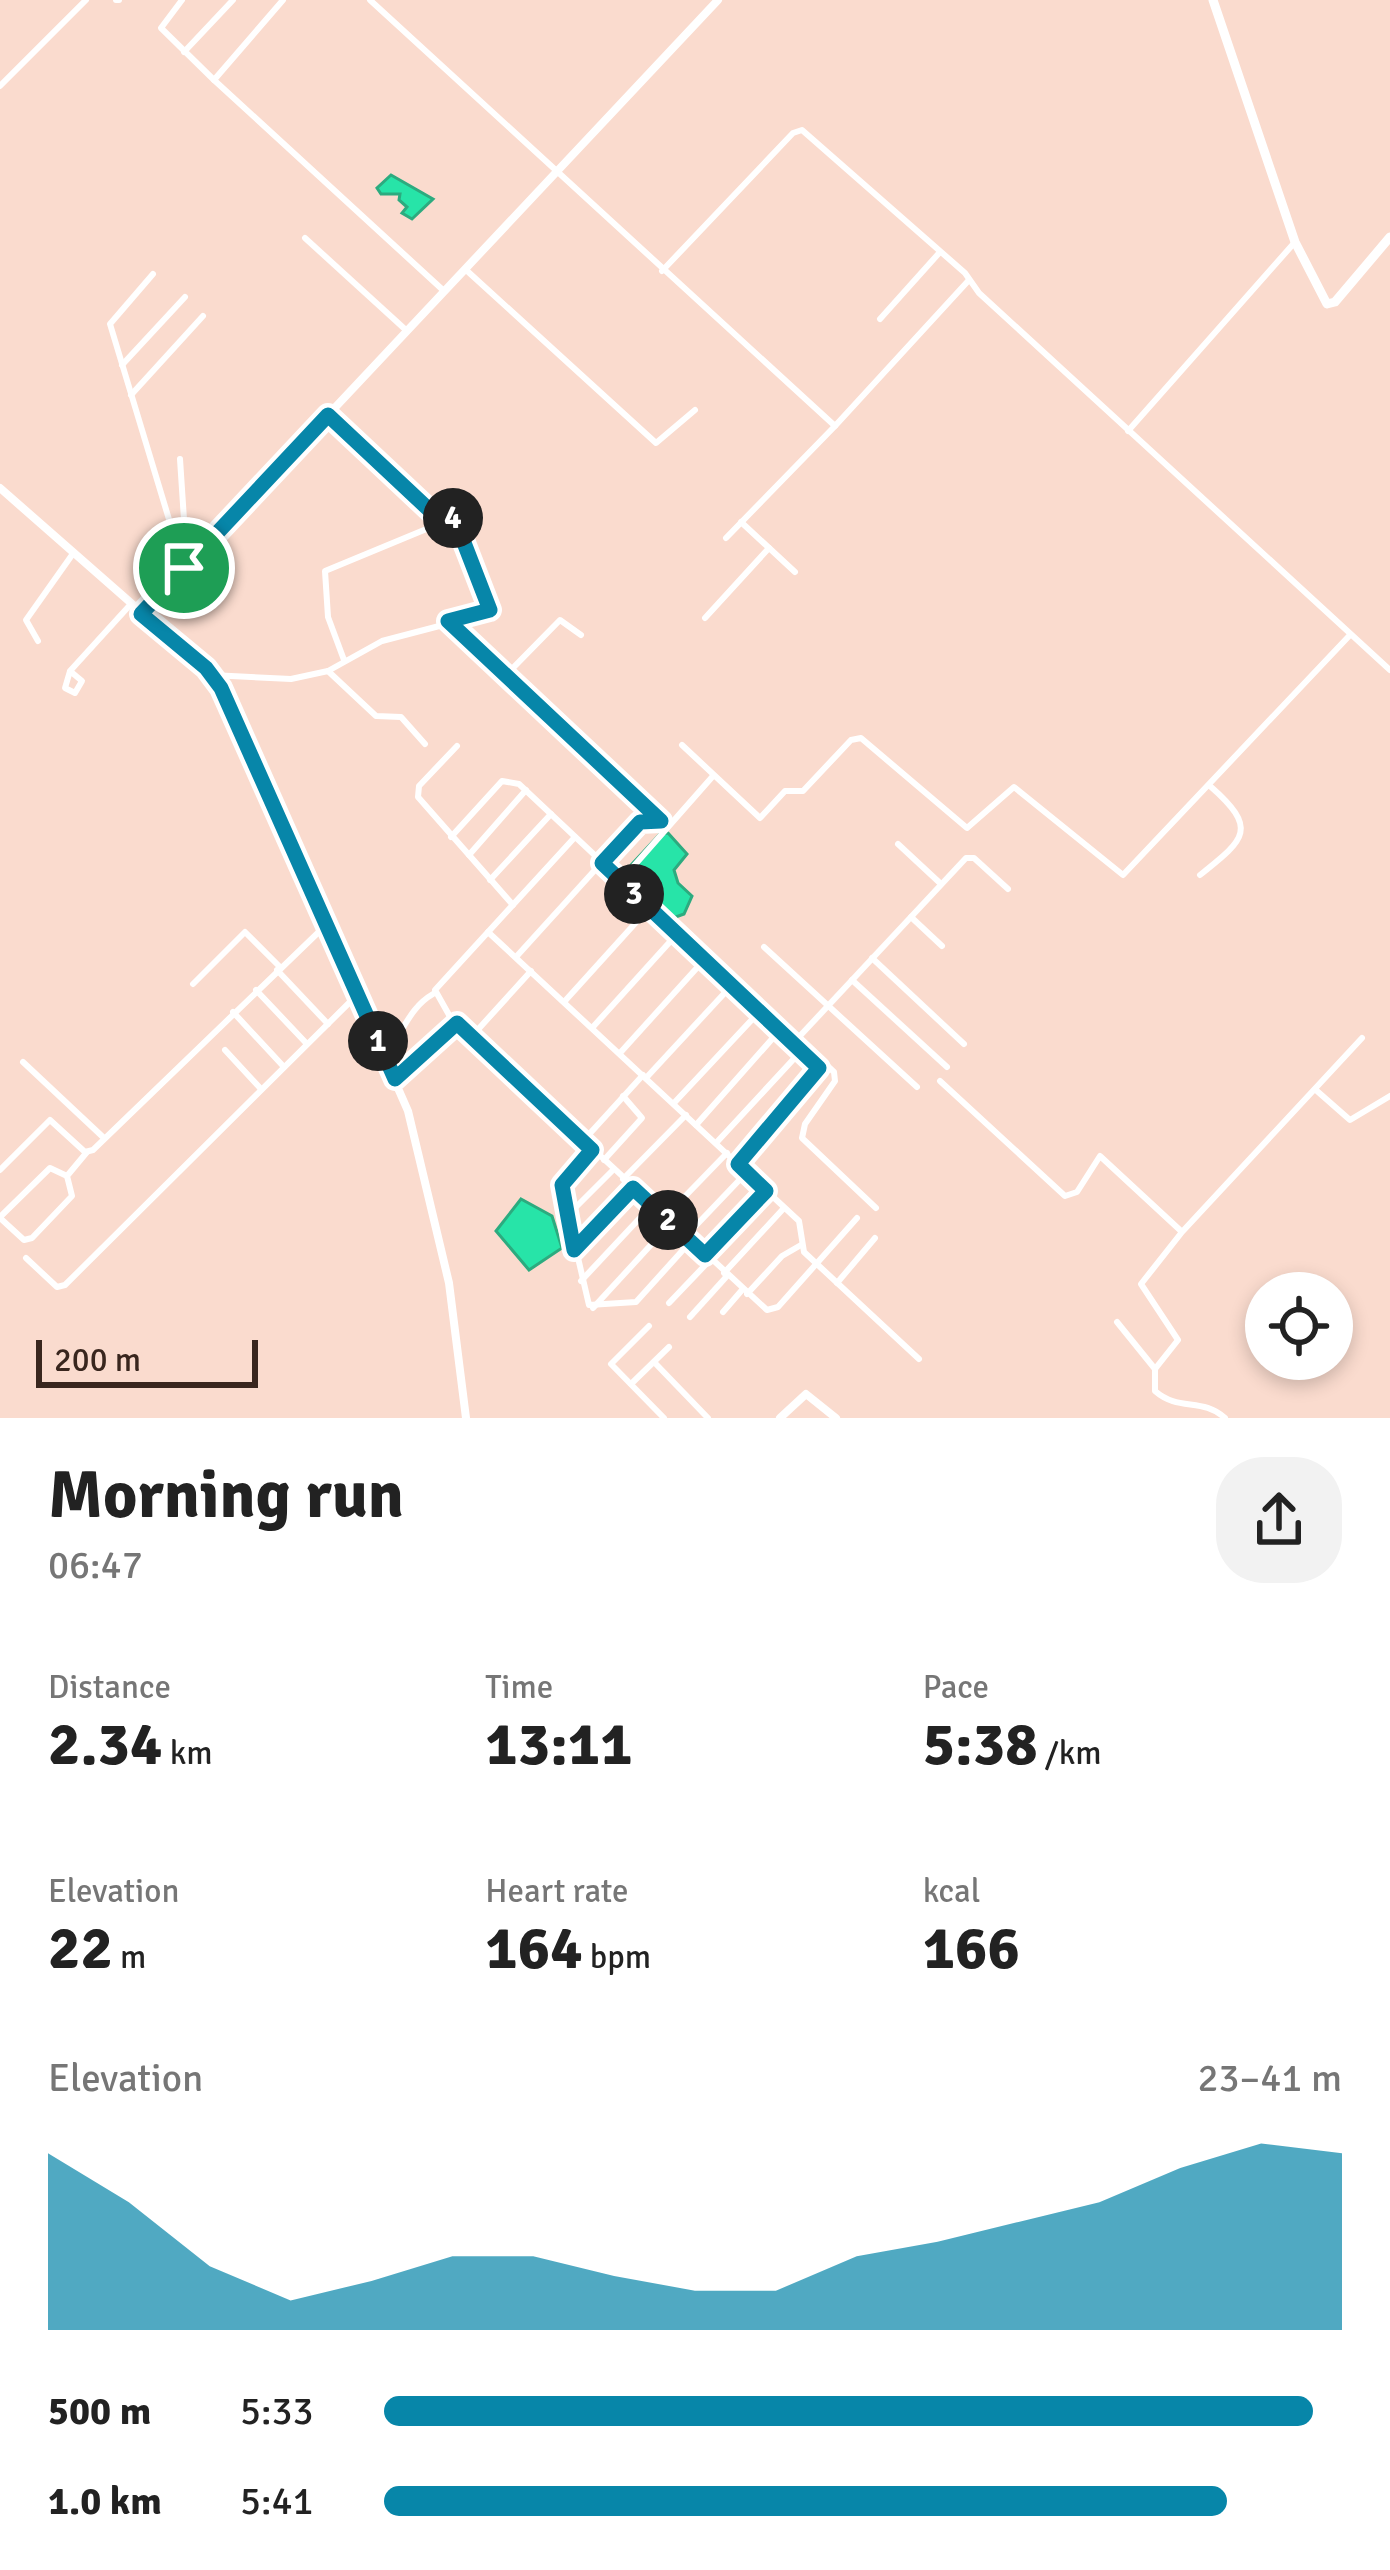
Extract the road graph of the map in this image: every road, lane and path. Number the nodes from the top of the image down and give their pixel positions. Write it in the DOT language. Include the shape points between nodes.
graph roads {
  1 [pos="86,0"];
  2 [pos="172,0"];
  3 [pos="182,0"];
  4 [pos="233,0"];
  5 [pos="370,0"];
  6 [pos="718,0"];
  7 [pos="1213,0"];
  8 [pos="281,1"];
  9 [pos="170,12"];
  10 [pos="184,52"];
  11 [pos="214,80"];
  12 [pos="0,86"];
  13 [pos="557,171"];
  14 [pos="1390,237"];
  15 [pos="304,238"];
  16 [pos="1295,242"];
  17 [pos="940,252"];
  18 [pos="465,269"];
  19 [pos="662,271"];
  20 [pos="153,274"];
  21 [pos="969,280"];
  22 [pos="444,291"];
  23 [pos="185,297"];
  24 [pos="203,316"];
  25 [pos="880,320"];
  26 [pos="407,331"];
  27 [pos="122,365"];
  28 [pos="131,395"];
  29 [pos="695,410"];
  30 [pos="328,415"];
  31 [pos="835,426"];
  32 [pos="1128,431"];
  33 [pos="181,460"];
  34 [pos="0,488"];
  35 [pos="440,520"];
  36 [pos="741,523"];
  37 [pos="726,538"];
  38 [pos="769,548"];
  39 [pos="72,555"];
  40 [pos="185,567"];
  41 [pos="795,572"];
  42 [pos="130,604"];
  43 [pos="141,614"];
  44 [pos="705,618"];
  45 [pos="448,621"];
  46 [pos="581,635"];
  47 [pos="1350,635"];
  48 [pos="38,641"];
  49 [pos="344,660"];
  50 [pos="1390,670"];
  51 [pos="70,671"];
  52 [pos="328,671"];
  53 [pos="212,675"];
  54 [pos="505,676"];
  55 [pos="425,744"];
  56 [pos="682,745"];
  57 [pos="457,746"];
  58 [pos="713,776"];
  59 [pos="1210,786"];
  60 [pos="526,790"];
  61 [pos="551,814"];
  62 [pos="663,823"];
  63 [pos="451,837"];
  64 [pos="575,837"];
  65 [pos="898,844"];
  66 [pos="469,856"];
  67 [pos="602,863"];
  68 [pos="1200,875"];
  69 [pos="490,880"];
  70 [pos="941,884"];
  71 [pos="1008,889"];
  72 [pos="513,905"];
  73 [pos="649,908"];
  74 [pos="911,917"];
  75 [pos="326,925"];
  76 [pos="488,932"];
  77 [pos="677,934"];
  78 [pos="942,946"];
  79 [pos="764,947"];
  80 [pos="516,957"];
  81 [pos="872,958"];
  82 [pos="704,960"];
  83 [pos="278,968"];
  84 [pos="531,971"];
  85 [pos="852,980"];
  86 [pos="193,984"];
  87 [pos="732,986"];
  88 [pos="256,989"];
  89 [pos="434,994"];
  90 [pos="357,995"];
  91 [pos="564,1001"];
  92 [pos="828,1005"];
  93 [pos="760,1011"];
  94 [pos="233,1012"];
  95 [pos="454,1022"];
  96 [pos="328,1024"];
  97 [pos="592,1028"];
  98 [pos="781,1030"];
  99 [pos="472,1037"];
  100 [pos="798,1038"];
  101 [pos="1362,1038"];
  102 [pos="307,1044"];
  103 [pos="964,1044"];
  104 [pos="225,1050"];
  105 [pos="802,1050"];
  106 [pos="384,1054"];
  107 [pos="620,1054"];
  108 [pos="23,1062"];
  109 [pos="284,1067"];
  110 [pos="947,1067"];
  111 [pos="645,1076"];
  112 [pos="395,1079"];
  113 [pos="940,1082"];
  114 [pos="917,1087"];
  115 [pos="261,1089"];
  116 [pos="1316,1090"];
  117 [pos="623,1096"];
  118 [pos="1390,1096"];
  119 [pos="674,1103"];
  120 [pos="686,1115"];
  121 [pos="696,1125"];
  122 [pos="104,1138"];
  123 [pos="583,1141"];
  124 [pos="716,1143"];
  125 [pos="592,1150"];
  126 [pos="87,1153"];
  127 [pos="727,1153"];
  128 [pos="604,1161"];
  129 [pos="738,1164"];
  130 [pos="0,1170"];
  131 [pos="614,1170"];
  132 [pos="747,1172"];
  133 [pos="68,1176"];
  134 [pos="623,1179"];
  135 [pos="633,1188"];
  136 [pos="766,1191"];
  137 [pos="652,1205"];
  138 [pos="784,1208"];
  139 [pos="876,1208"];
  140 [pos="567,1216"];
  141 [pos="0,1217"];
  142 [pos="857,1218"];
  143 [pos="668,1220"];
  144 [pos="1182,1232"];
  145 [pos="875,1238"];
  146 [pos="688,1239"];
  147 [pos="801,1245"];
  148 [pos="574,1250"];
  149 [pos="708,1257"];
  150 [pos="26,1258"];
  151 [pos="817,1264"];
  152 [pos="726,1275"];
  153 [pos="581,1281"];
  154 [pos="837,1282"];
  155 [pos="745,1292"];
  156 [pos="669,1303"];
  157 [pos="593,1308"];
  158 [pos="723,1312"];
  159 [pos="690,1317"];
  160 [pos="1117,1322"];
  161 [pos="650,1326"];
  162 [pos="669,1347"];
  163 [pos="919,1360"];
  164 [pos="653,1362"];
  165 [pos="1155,1369"];
  166 [pos="631,1384"];
  167 [pos="466,1418"];
  168 [pos="664,1418"];
  169 [pos="708,1418"];
  170 [pos="780,1418"];
  171 [pos="836,1418"];
  172 [pos="1225,1418"];
  1 -- 12 [label="street"];
  2 -- 9 [label="street"];
  3 -- 9 [label="street"];
  4 -- 10 [label="street"];
  5 -- 13 [label="street"];
  6 -- 13 [label="street"];
  7 -- 16 [label="main road"];
  8 -- 11 [label="street"];
  9 -- 10 [label="street" via="161,28"];
  10 -- 11 [label="street"];
  11 -- 22 [label="street"];
  13 -- 18 [label="street"];
  13 -- 19 [label="street"];
  14 -- 16 [label="main road" via="1330,305"];
  15 -- 26 [label="street"];
  16 -- 32 [label="street"];
  17 -- 19 [label="street" via="797,130"];
  17 -- 21 [label="street"];
  17 -- 25 [label="street"];
  18 -- 22 [label="street"];
  18 -- 29 [label="street" via="656,443"];
  19 -- 31 [label="street"];
  20 -- 27 [label="street" via="110,320"];
  21 -- 31 [label="street"];
  21 -- 32 [label="street"];
  22 -- 26 [label="street"];
  23 -- 27 [label="street"];
  24 -- 28 [label="street"];
  26 -- 30 [label="street"];
  27 -- 28 [label="street"];
  28 -- 40 [label="street"];
  30 -- 35 [label="street"];
  30 -- 40 [label="street"];
  31 -- 36 [label="street"];
  32 -- 47 [label="street"];
  33 -- 40 [label="street"];
  34 -- 39 [label="street"];
  35 -- 45 [label="street" via="456,522 490,610"];
  35 -- 49 [label="street" via="325,571 328,617"];
  36 -- 37 [label="street"];
  36 -- 38 [label="street"];
  38 -- 41 [label="street"];
  38 -- 44 [label="street"];
  39 -- 42 [label="street"];
  39 -- 48 [label="street" via="26,620"];
  40 -- 43 [label="street"];
  42 -- 43 [label="street"];
  42 -- 51 [label="street"];
  43 -- 53 [label="street"];
  45 -- 49 [label="street"];
  45 -- 54 [label="street"];
  46 -- 54 [label="street" via="560,620"];
  47 -- 50 [label="street"];
  47 -- 59 [label="street"];
  49 -- 52 [label="street"];
  52 -- 53 [label="street" via="291,680"];
  52 -- 55 [label="street" via="376,716 401,717"];
  53 -- 75 [label="street"];
  54 -- 62 [label="street"];
  56 -- 58 [label="street"];
  57 -- 63 [label="street" via="417,789"];
  58 -- 59 [label="street" via="760,818 861,738 967,828 1018,788 1121,876"];
  58 -- 62 [label="street"];
  59 -- 68 [label="street" via="1239,813 1242,834"];
  60 -- 61 [label="street"];
  60 -- 63 [label="street" via="502,781"];
  60 -- 66 [label="street"];
  61 -- 64 [label="street"];
  61 -- 69 [label="street"];
  62 -- 67 [label="street" via="640,822"];
  62 -- 100 [label="street" via="625,876"];
  63 -- 66 [label="street"];
  64 -- 67 [label="street"];
  64 -- 72 [label="street"];
  65 -- 70 [label="street"];
  66 -- 69 [label="street"];
  67 -- 73 [label="street"];
  67 -- 80 [label="street"];
  69 -- 72 [label="street"];
  70 -- 71 [label="street" via="971,856"];
  70 -- 74 [label="street"];
  72 -- 76 [label="street"];
  73 -- 77 [label="street"];
  73 -- 91 [label="street"];
  74 -- 78 [label="street"];
  74 -- 81 [label="street"];
  75 -- 83 [label="street"];
  75 -- 90 [label="street"];
  76 -- 80 [label="street"];
  76 -- 89 [label="street"];
  77 -- 82 [label="street"];
  77 -- 97 [label="street"];
  79 -- 92 [label="street"];
  80 -- 84 [label="street"];
  81 -- 85 [label="street"];
  81 -- 103 [label="street"];
  82 -- 87 [label="street"];
  82 -- 107 [label="street"];
  83 -- 86 [label="street" via="245,932"];
  83 -- 88 [label="street"];
  83 -- 96 [label="street"];
  84 -- 91 [label="street"];
  84 -- 99 [label="street"];
  85 -- 92 [label="street"];
  85 -- 110 [label="street"];
  87 -- 93 [label="street"];
  87 -- 111 [label="street"];
  88 -- 94 [label="street"];
  88 -- 102 [label="street"];
  89 -- 95 [label="street"];
  89 -- 106 [label="street"];
  90 -- 96 [label="street"];
  90 -- 106 [label="street"];
  91 -- 97 [label="street"];
  92 -- 100 [label="street"];
  92 -- 114 [label="street"];
  93 -- 98 [label="street"];
  93 -- 119 [label="street"];
  94 -- 109 [label="street"];
  94 -- 122 [label="street"];
  95 -- 99 [label="street"];
  95 -- 112 [label="street"];
  96 -- 102 [label="street"];
  97 -- 107 [label="street"];
  98 -- 105 [label="street"];
  98 -- 121 [label="street"];
  99 -- 123 [label="street"];
  100 -- 139 [label="street" via="837,1076 802,1138"];
  101 -- 116 [label="street"];
  102 -- 109 [label="street"];
  104 -- 115 [label="street"];
  105 -- 124 [label="street"];
  105 -- 129 [label="street" via="819,1070"];
  106 -- 112 [label="street"];
  107 -- 111 [label="street"];
  108 -- 122 [label="street"];
  109 -- 115 [label="street"];
  111 -- 117 [label="street"];
  111 -- 119 [label="street"];
  112 -- 167 [label="street" via="444,1258"];
  113 -- 144 [label="street" via="1065,1196 1077,1192 1100,1156"];
  115 -- 150 [label="street" via="65,1285 57,1287"];
  116 -- 118 [label="street" via="1350,1120"];
  116 -- 144 [label="street"];
  117 -- 123 [label="street"];
  117 -- 128 [label="street" via="642,1118"];
  119 -- 120 [label="street"];
  120 -- 121 [label="street"];
  120 -- 134 [label="street"];
  121 -- 124 [label="street"];
  122 -- 126 [label="street"];
  123 -- 125 [label="street"];
  124 -- 127 [label="street"];
  125 -- 128 [label="street"];
  125 -- 140 [label="street" via="562,1185"];
  126 -- 130 [label="street" via="50,1120"];
  126 -- 133 [label="street"];
  127 -- 129 [label="street"];
  127 -- 143 [label="street"];
  128 -- 131 [label="street"];
  129 -- 132 [label="street"];
  131 -- 134 [label="street"];
  131 -- 140 [label="street"];
  132 -- 136 [label="street"];
  132 -- 146 [label="street"];
  133 -- 141 [label="street" via="50,1168"];
  133 -- 141 [label="street" via="72,1196 32,1238 21,1238"];
  134 -- 135 [label="street"];
  135 -- 137 [label="street"];
  135 -- 148 [label="street"];
  136 -- 138 [label="street"];
  136 -- 149 [label="street"];
  137 -- 143 [label="street"];
  137 -- 153 [label="street"];
  138 -- 147 [label="street" via="801,1224"];
  138 -- 152 [label="street"];
  140 -- 148 [label="street"];
  142 -- 151 [label="street"];
  143 -- 146 [label="street"];
  143 -- 157 [label="street"];
  144 -- 165 [label="street" via="1141,1284 1178,1340"];
  145 -- 154 [label="street"];
  146 -- 149 [label="street"];
  146 -- 157 [label="street" via="636,1302"];
  147 -- 151 [label="street"];
  147 -- 155 [label="street"];
  148 -- 153 [label="street"];
  149 -- 152 [label="street"];
  149 -- 156 [label="street"];
  151 -- 154 [label="street"];
  151 -- 155 [label="street" via="772,1310"];
  152 -- 155 [label="street"];
  152 -- 159 [label="street"];
  153 -- 157 [label="street"];
  154 -- 163 [label="street"];
  155 -- 158 [label="street"];
  160 -- 165 [label="street"];
  161 -- 166 [label="street" via="611,1364"];
  162 -- 164 [label="street"];
  164 -- 166 [label="street"];
  164 -- 169 [label="street"];
  165 -- 172 [label="street" via="1153,1387 1166,1400 1208,1405"];
  166 -- 168 [label="street"];
  170 -- 171 [label="street" via="806,1394"];
}
